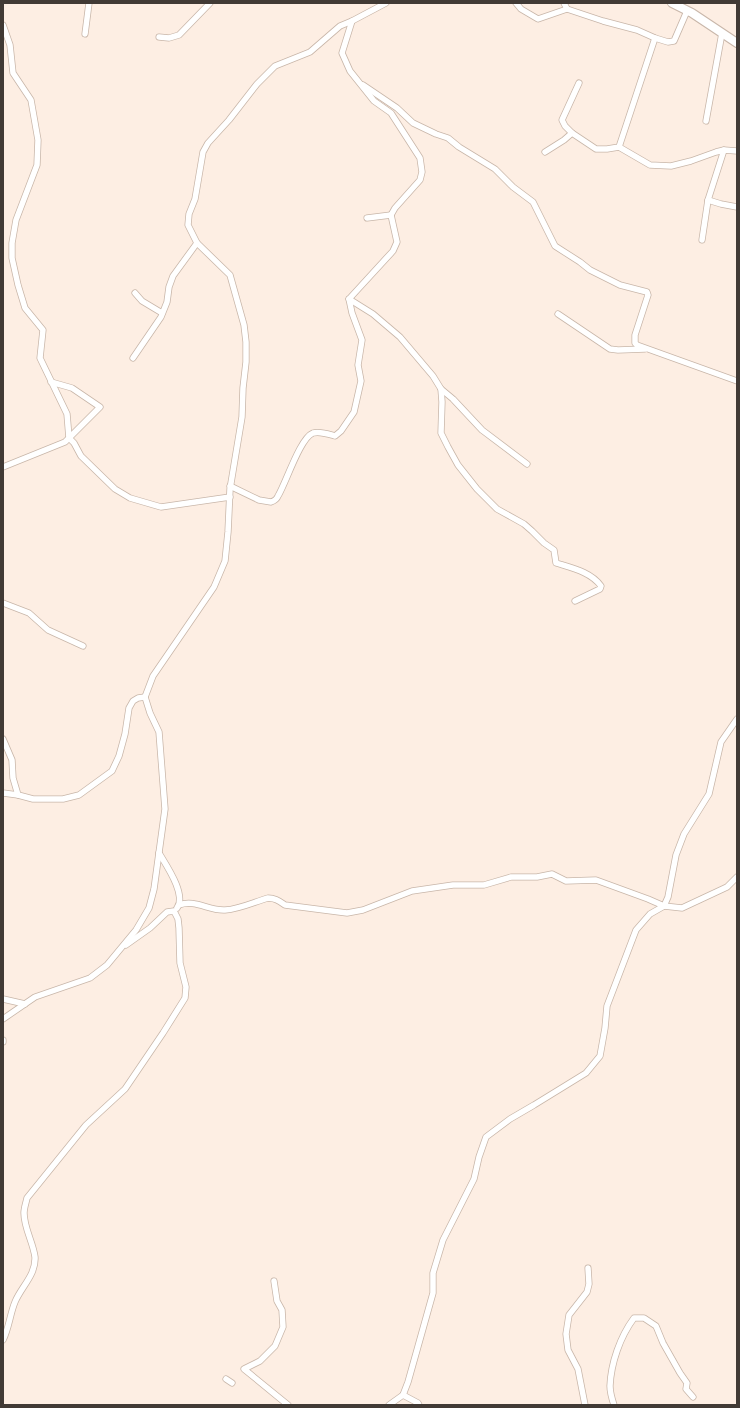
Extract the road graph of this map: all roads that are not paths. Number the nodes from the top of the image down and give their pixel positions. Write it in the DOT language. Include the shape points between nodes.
graph roads {
  1 [pos="89,3"];
  2 [pos="210,3"];
  3 [pos="386,3"];
  4 [pos="516,3"];
  5 [pos="564,3"];
  6 [pos="672,3"];
  7 [pos="567,9"];
  8 [pos="688,11"];
  9 [pos="352,21"];
  10 [pos="3,25"];
  11 [pos="722,33"];
  12 [pos="85,34"];
  13 [pos="159,37"];
  14 [pos="655,38"];
  15 [pos="737,43"];
  16 [pos="579,83"];
  17 [pos="359,84"];
  18 [pos="706,121"];
  19 [pos="572,132"];
  20 [pos="619,147"];
  21 [pos="724,150"];
  22 [pos="737,151"];
  23 [pos="545,152"];
  24 [pos="708,200"];
  25 [pos="737,207"];
  26 [pos="391,215"];
  27 [pos="367,218"];
  28 [pos="702,240"];
  29 [pos="197,243"];
  30 [pos="135,293"];
  31 [pos="349,298"];
  32 [pos="162,313"];
  33 [pos="558,314"];
  34 [pos="648,348"];
  35 [pos="133,358"];
  36 [pos="737,381"];
  37 [pos="51,382"];
  38 [pos="441,389"];
  39 [pos="69,438"];
  40 [pos="527,464"];
  41 [pos="3,467"];
  42 [pos="230,486"];
  43 [pos="230,497"];
  44 [pos="575,601"];
  45 [pos="3,603"];
  46 [pos="83,646"];
  47 [pos="145,697"];
  48 [pos="737,719"];
  49 [pos="3,739"];
  50 [pos="3,793"];
  51 [pos="18,795"];
  52 [pos="159,853"];
  53 [pos="737,877"];
  54 [pos="179,905"];
  55 [pos="664,906"];
  56 [pos="174,911"];
  57 [pos="120,949"];
  58 [pos="3,999"];
  59 [pos="25,1004"];
  60 [pos="3,1019"];
  61 [pos="588,1268"];
  62 [pos="274,1281"];
  63 [pos="3,1340"];
  64 [pos="226,1379"];
  65 [pos="232,1383"];
  66 [pos="403,1395"];
  67 [pos="693,1397"];
  68 [pos="288,1405"];
  69 [pos="389,1405"];
  70 [pos="419,1405"];
  71 [pos="585,1405"];
  72 [pos="614,1405"];
  1 -- 12 [label="street"];
  2 -- 13 [label="street" via="179,35"];
  3 -- 9 [label="street"];
  4 -- 7 [label="street" via="538,19"];
  5 -- 7 [label="street"];
  6 -- 8 [label="street"];
  7 -- 14 [label="street"];
  8 -- 11 [label="street"];
  8 -- 14 [label="street" via="674,41"];
  9 -- 17 [label="street" via="342,53"];
  9 -- 29 [label="street" via="340,26 310,52 276,66 257,84 208,143 203,152 188,225"];
  10 -- 37 [label="street" via="10,45 13,73 31,100 38,140 37,165 16,220 12,258 25,308 42,330 40,358"];
  11 -- 15 [label="street"];
  11 -- 18 [label="street"];
  14 -- 20 [label="street"];
  16 -- 19 [label="street" via="562,120"];
  17 -- 26 [label="street" via="374,101 391,113 420,158 420,180"];
  17 -- 34 [label="street" via="397,108 413,123 448,138 495,169 533,202 555,246 590,270 620,285 647,292 635,343"];
  19 -- 20 [label="street" via="596,149"];
  19 -- 23 [label="street"];
  20 -- 21 [label="street" via="650,165 671,166"];
  21 -- 22 [label="street"];
  21 -- 24 [label="street"];
  24 -- 25 [label="street"];
  24 -- 28 [label="street"];
  26 -- 27 [label="street"];
  26 -- 31 [label="street" via="397,242 393,251"];
  29 -- 32 [label="street" via="173,276"];
  29 -- 42 [label="street" via="230,275 244,324 246,362 242,417"];
  30 -- 32 [label="street" via="142,301"];
  31 -- 38 [label="street" via="400,337"];
  31 -- 42 [label="street" via="362,340 358,365 361,381 354,412 335,436 323,432 313,433 306,439 278,497 271,502 259,500"];
  32 -- 35 [label="street"];
  33 -- 34 [label="street" via="610,349"];
  34 -- 36 [label="street"];
  37 -- 39 [label="street" via="67,414"];
  37 -- 39 [label="street" via="72,388 100,406"];
  38 -- 40 [label="street" via="482,430"];
  38 -- 44 [label="street" via="441,433 458,465 477,489 497,509 524,524 554,550 556,563 587,574 596,579 601,586 600,589"];
  39 -- 41 [label="street" via="65,442"];
  39 -- 43 [label="street" via="81,456 115,489 130,498 161,507"];
  42 -- 43 [label="street"];
  43 -- 47 [label="street" via="225,561 217,581 153,676"];
  45 -- 46 [label="street" via="29,613 48,630"];
  47 -- 51 [label="street" via="133,701 129,708 125,734 112,771 79,795 63,799 33,799"];
  47 -- 52 [label="street" via="159,732 165,809"];
  48 -- 55 [label="street" via="721,742 709,794 684,834 676,854"];
  49 -- 51 [label="street" via="12,760 13,778"];
  50 -- 51 [label="street"];
  52 -- 54 [label="street" via="180,892"];
  52 -- 57 [label="street" via="149,908 136,930"];
  53 -- 55 [label="street" via="727,887 682,908"];
  54 -- 55 [label="street" via="197,904 224,910 271,898 284,905 347,913 363,910 412,891 453,885 484,885 511,877 552,874 566,881 596,880"];
  54 -- 56 [label="street"];
  55 -- 66 [label="street" via="650,914 636,930 607,1006 600,1056 586,1073 510,1118 486,1137 474,1179 443,1240 433,1273 433,1293"];
  56 -- 57 [label="street" via="167,912 150,928"];
  56 -- 63 [label="street" via="178,919 185,998 125,1089 86,1125 27,1198 25,1224 35,1259 28,1281 15,1301"];
  57 -- 59 [label="street" via="107,966 90,978 35,996"];
  58 -- 59 [label="street"];
  59 -- 60 [label="street"];
  61 -- 71 [label="street" via="587,1292 569,1316 566,1334 568,1350 578,1369"];
  62 -- 68 [label="street" via="276,1301 282,1310 283,1327 275,1346 260,1360 244,1369"];
  64 -- 65 [label="street"];
  66 -- 69 [label="street"];
  66 -- 70 [label="street"];
  67 -- 72 [label="street" via="686,1389 687,1383 656,1326 644,1318 634,1318 627,1328 612,1368 610,1388"];
}
